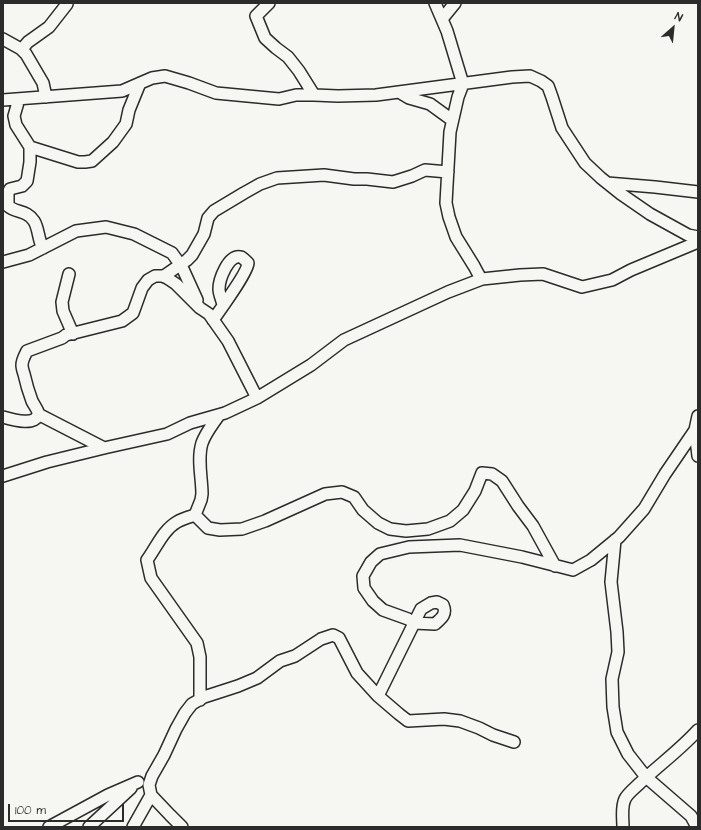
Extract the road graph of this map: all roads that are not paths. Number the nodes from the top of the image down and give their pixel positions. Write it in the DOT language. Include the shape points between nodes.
graph roads {
  1 [pos="67,3"];
  2 [pos="269,3"];
  3 [pos="435,3"];
  4 [pos="454,3"];
  5 [pos="442,19"];
  6 [pos="3,39"];
  7 [pos="22,49"];
  8 [pos="140,83"];
  9 [pos="463,84"];
  10 [pos="399,92"];
  11 [pos="314,95"];
  12 [pos="46,96"];
  13 [pos="19,99"];
  14 [pos="3,100"];
  15 [pos="452,120"];
  16 [pos="30,147"];
  17 [pos="448,172"];
  18 [pos="607,183"];
  19 [pos="698,192"];
  20 [pos="698,237"];
  21 [pos="698,242"];
  22 [pos="43,248"];
  23 [pos="3,262"];
  24 [pos="180,264"];
  25 [pos="70,274"];
  26 [pos="164,276"];
  27 [pos="481,279"];
  28 [pos="223,305"];
  29 [pos="200,308"];
  30 [pos="213,320"];
  31 [pos="73,334"];
  32 [pos="257,398"];
  33 [pos="38,414"];
  34 [pos="219,415"];
  35 [pos="698,416"];
  36 [pos="3,417"];
  37 [pos="694,430"];
  38 [pos="104,448"];
  39 [pos="698,456"];
  40 [pos="3,476"];
  41 [pos="194,515"];
  42 [pos="615,540"];
  43 [pos="555,566"];
  44 [pos="378,696"];
  45 [pos="200,700"];
  46 [pos="698,730"];
  47 [pos="514,742"];
  48 [pos="152,776"];
  49 [pos="646,777"];
  50 [pos="138,782"];
  51 [pos="151,795"];
  52 [pos="49,827"];
  53 [pos="89,827"];
  54 [pos="133,827"];
  55 [pos="182,827"];
  56 [pos="623,827"];
  57 [pos="697,827"];
  1 -- 7 [label="street" via="49,27"];
  2 -- 11 [label="street" via="256,16 265,38 288,57"];
  3 -- 5 [label="street"];
  4 -- 5 [label="street"];
  5 -- 9 [label="street"];
  6 -- 7 [label="street"];
  7 -- 12 [label="street" via="43,82"];
  8 -- 11 [label="street" via="164,76 216,93 279,99"];
  8 -- 12 [label="street" via="122,91"];
  8 -- 16 [label="street" via="126,124 113,142 92,161 78,162"];
  9 -- 10 [label="street"];
  9 -- 15 [label="street"];
  9 -- 18 [label="street" via="530,76 541,81 548,86 562,128 585,163"];
  10 -- 11 [label="street" via="376,95"];
  10 -- 15 [label="street" via="430,104"];
  12 -- 13 [label="street"];
  13 -- 14 [label="street"];
  13 -- 16 [label="street" via="14,116"];
  15 -- 17 [label="street"];
  16 -- 22 [label="street" via="27,181 22,186 10,189 8,206 34,220"];
  17 -- 24 [label="street" via="425,170 393,182 324,175 270,180 214,211 208,218 204,234 192,255"];
  17 -- 27 [label="street" via="446,203 449,216 456,237"];
  18 -- 19 [label="street"];
  18 -- 20 [label="street" via="650,214 688,235"];
  21 -- 27 [label="street" via="612,280 582,287 543,274"];
  22 -- 23 [label="street"];
  22 -- 24 [label="street" via="76,232 106,227 134,234 172,253"];
  24 -- 26 [label="street"];
  24 -- 29 [label="street"];
  25 -- 31 [label="street" via="62,302"];
  26 -- 29 [label="street"];
  26 -- 31 [label="street" via="155,276 148,280 142,288 133,313 122,321"];
  27 -- 32 [label="street" via="344,340 311,365"];
  28 -- 30 [label="street"];
  29 -- 30 [label="street"];
  30 -- 32 [label="street" via="228,341"];
  31 -- 33 [label="street" via="27,351 23,358 22,365 28,388"];
  32 -- 34 [label="street"];
  33 -- 36 [label="street" via="35,419 26,422"];
  33 -- 38 [label="street"];
  34 -- 38 [label="street" via="190,423 167,434"];
  34 -- 41 [label="street" via="202,443 202,494"];
  35 -- 37 [label="street"];
  37 -- 39 [label="street"];
  37 -- 42 [label="street" via="644,509"];
  38 -- 40 [label="street" via="46,462"];
  41 -- 43 [label="street" via="208,528 242,529 325,494 342,492 354,497 378,523 390,529 428,529 450,521 459,514 475,491 482,473 492,474 502,481 533,526"];
  41 -- 45 [label="street" via="176,522 167,530 147,560 151,578 197,643 200,657"];
  42 -- 43 [label="street" via="591,560 573,570"];
  42 -- 49 [label="street" via="611,582 618,652 612,679 613,707 617,732 628,754"];
  43 -- 44 [label="street" via="460,545 409,547 380,554 370,562 363,576 364,588 373,602 383,610 414,623"];
  44 -- 45 [label="street" via="357,673 338,638 333,635 321,638 295,656 280,661 257,678"];
  44 -- 47 [label="street" via="408,721 460,721"];
  45 -- 48 [label="street" via="192,704 185,713"];
  46 -- 49 [label="street"];
  48 -- 50 [label="street"];
  48 -- 51 [label="street" via="149,785"];
  49 -- 56 [label="street" via="625,799"];
  49 -- 57 [label="street" via="691,816"];
  50 -- 52 [label="street"];
  50 -- 53 [label="street"];
  51 -- 54 [label="street"];
  51 -- 55 [label="street"];
}
